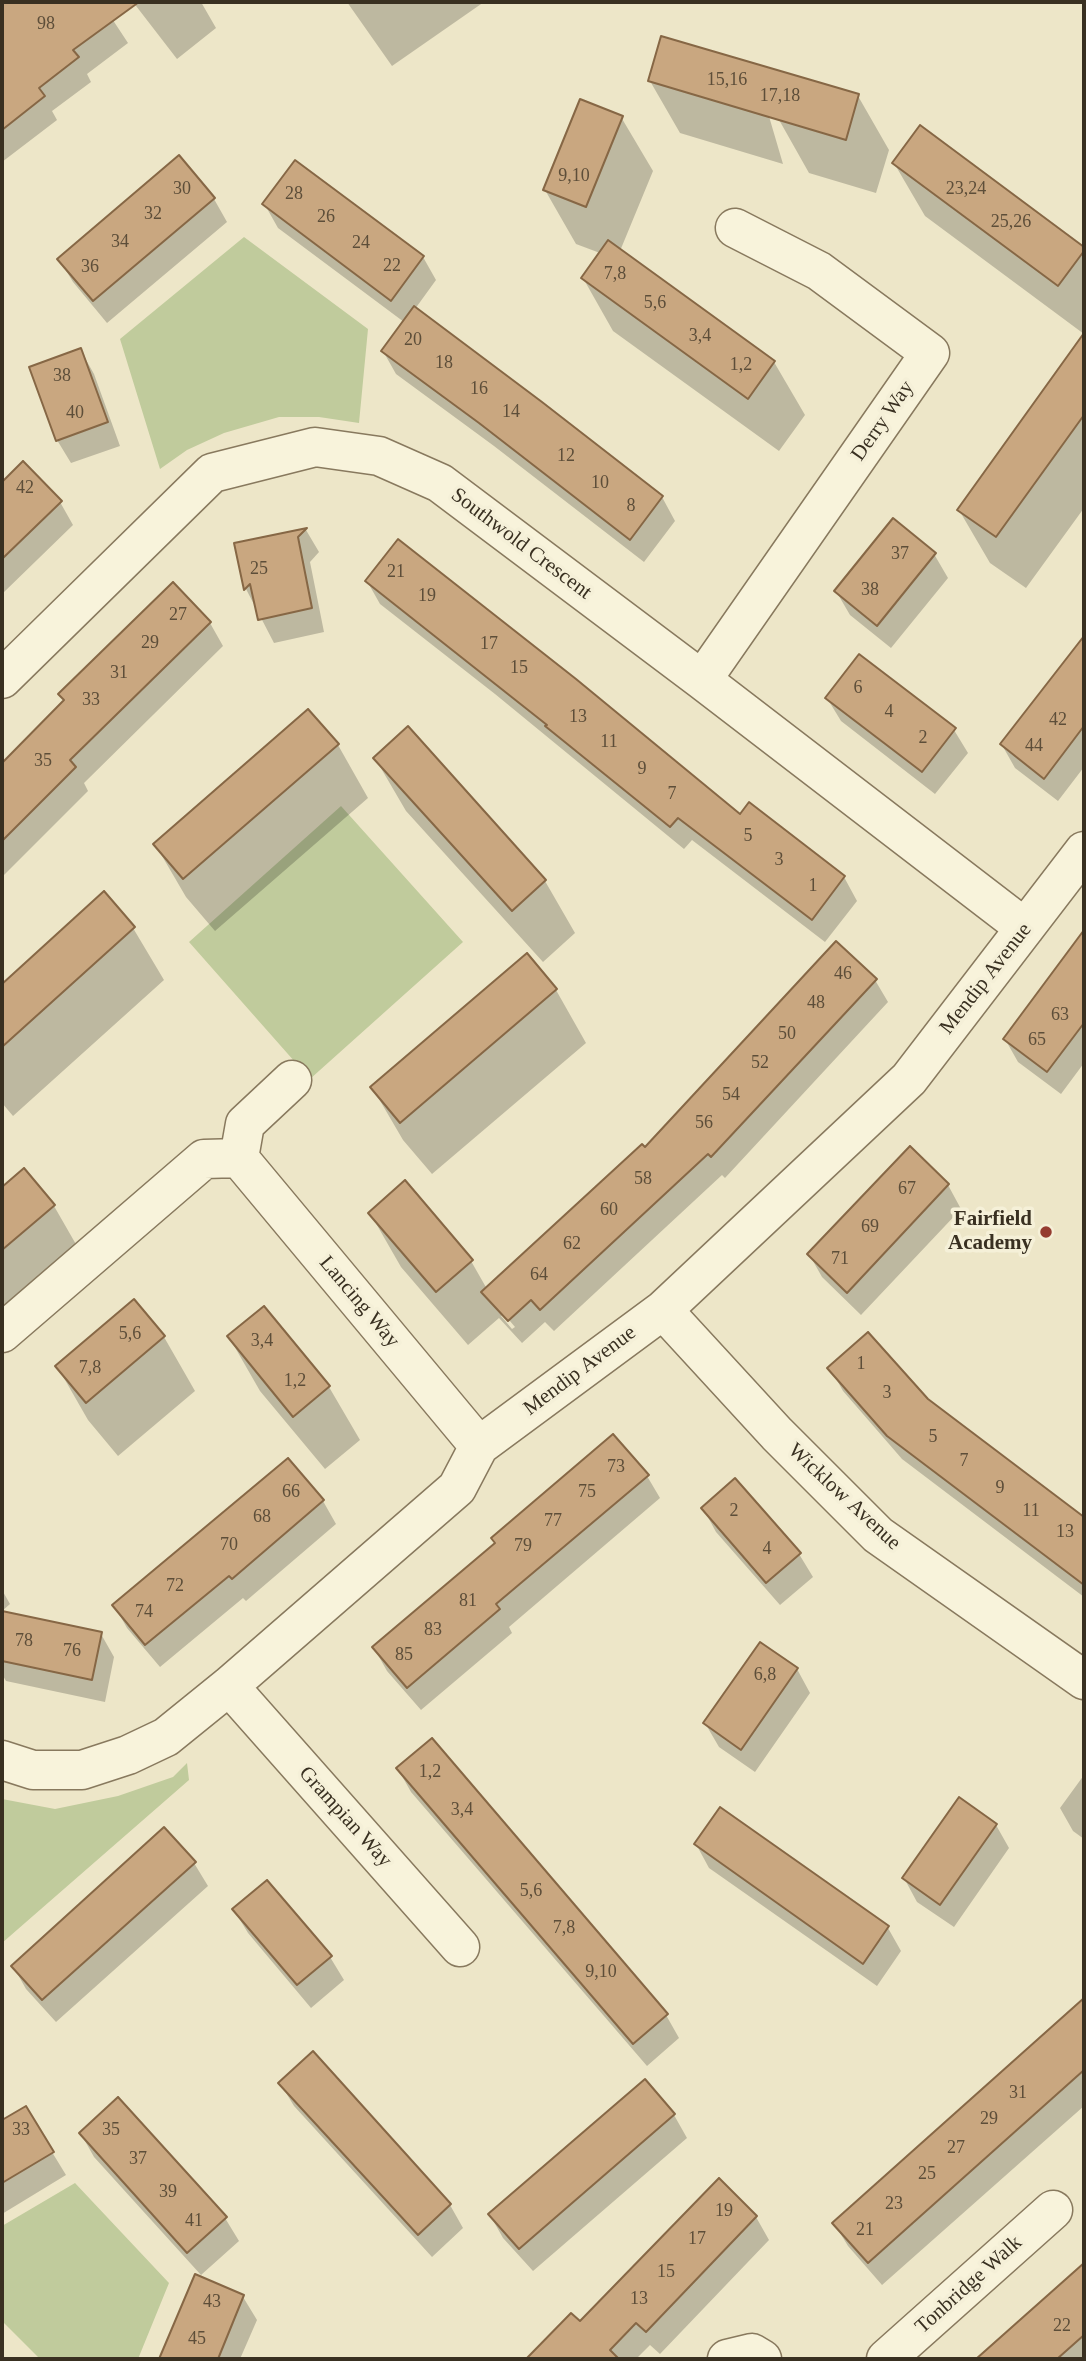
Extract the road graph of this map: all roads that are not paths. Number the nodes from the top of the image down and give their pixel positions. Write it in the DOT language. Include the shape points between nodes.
graph roads {
  1 [pos="735,228"];
  2 [pos="2,679"];
  3 [pos="702,680"];
  4 [pos="1084,850"];
  5 [pos="1025,928"];
  6 [pos="292,1080"];
  7 [pos="239,1157"];
  8 [pos="663,1310"];
  9 [pos="2,1333"];
  10 [pos="479,1446"];
  11 [pos="1084,1681"];
  12 [pos="229,1686"];
  13 [pos="2,1760"];
  14 [pos="460,1947"];
  15 [pos="1053,2210"];
  16 [pos="727,2359"];
  17 [pos="762,2359"];
  18 [pos="886,2359"];
  1 -- 3 [label="street, Derry Way" via="819,271 930,353"];
  2 -- 3 [label="street, Southwold Crescent" via="212,473 316,447 379,456 440,483"];
  3 -- 5 [label="street, Southwold Crescent"];
  4 -- 5 [label="street, Mendip Avenue"];
  5 -- 8 [label="street, Mendip Avenue" via="909,1079"];
  6 -- 7 [label="street" via="245,1124"];
  7 -- 9 [label="street" via="204,1159"];
  7 -- 10 [label="street, Lancing Way"];
  8 -- 10 [label="street, Mendip Avenue"];
  8 -- 11 [label="street, Wicklow Avenue" via="878,1535"];
  10 -- 12 [label="street, Mendip Avenue" via="457,1488"];
  12 -- 13 [label="street, Mendip Avenue" via="166,1737 82,1770 33,1770"];
  12 -- 14 [label="street, Grampian Way"];
  15 -- 18 [label="street, Tonbridge Walk"];
  16 -- 17 [label="street" via="752,2353"];
}
